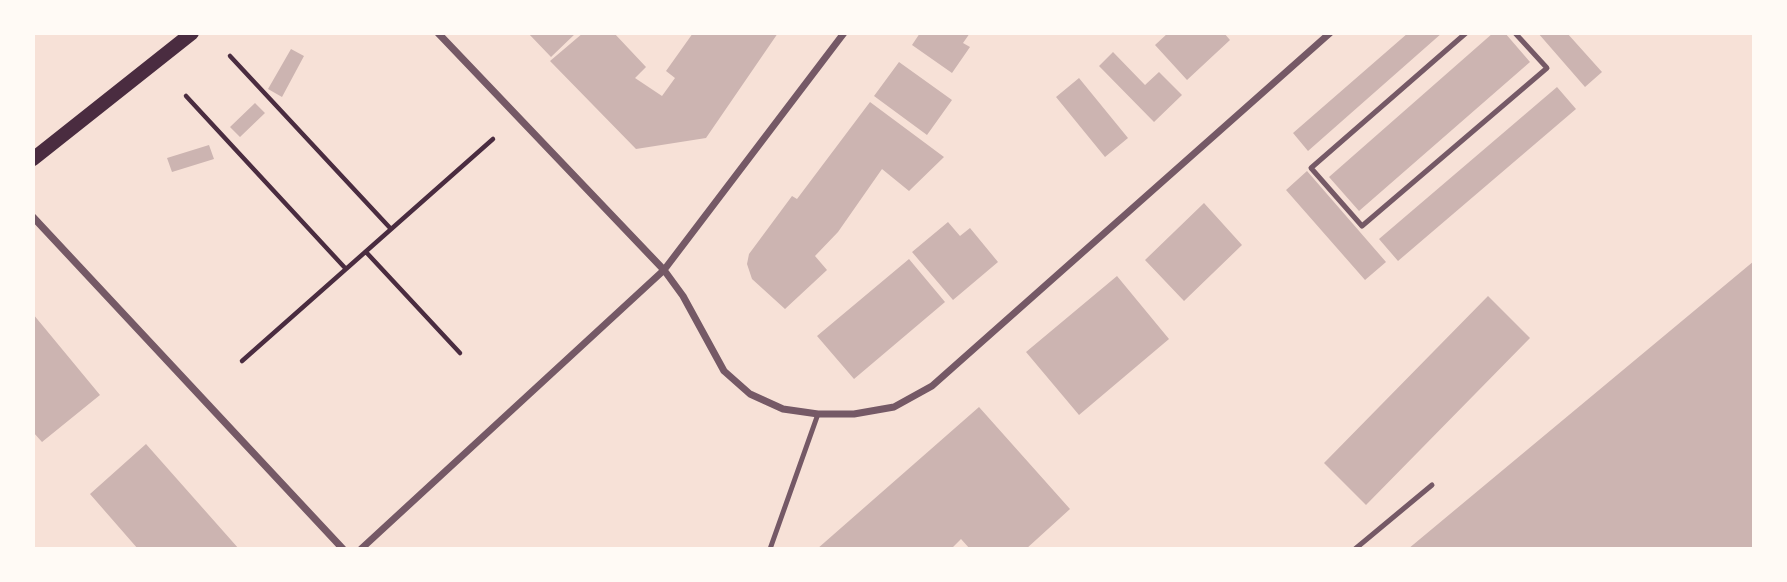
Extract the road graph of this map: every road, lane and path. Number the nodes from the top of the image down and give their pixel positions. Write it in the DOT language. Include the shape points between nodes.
graph roads {
  1 [pos="192,33"];
  2 [pos="438,33"];
  3 [pos="844,33"];
  4 [pos="1330,33"];
  5 [pos="1466,33"];
  6 [pos="1515,33"];
  7 [pos="230,56"];
  8 [pos="186,96"];
  9 [pos="493,139"];
  10 [pos="33,159"];
  11 [pos="33,217"];
  12 [pos="391,229"];
  13 [pos="366,251"];
  14 [pos="346,270"];
  15 [pos="664,270"];
  16 [pos="460,353"];
  17 [pos="242,361"];
  18 [pos="818,414"];
  19 [pos="1432,485"];
  20 [pos="343,549"];
  21 [pos="361,549"];
  22 [pos="770,549"];
  23 [pos="1355,549"];
  1 -- 10 [label="main road"];
  2 -- 15 [label="street"];
  3 -- 15 [label="street"];
  4 -- 18 [label="street" via="932,386 894,407"];
  5 -- 6 [label="lane" via="1311,168 1362,226 1547,68"];
  7 -- 12 [label="path"];
  8 -- 14 [label="path"];
  9 -- 12 [label="path"];
  11 -- 20 [label="street"];
  12 -- 13 [label="path"];
  13 -- 14 [label="path"];
  13 -- 16 [label="path"];
  14 -- 17 [label="path"];
  15 -- 18 [label="street" via="724,371 750,394 783,409"];
  15 -- 21 [label="street"];
  18 -- 22 [label="lane"];
  19 -- 23 [label="lane"];
}
